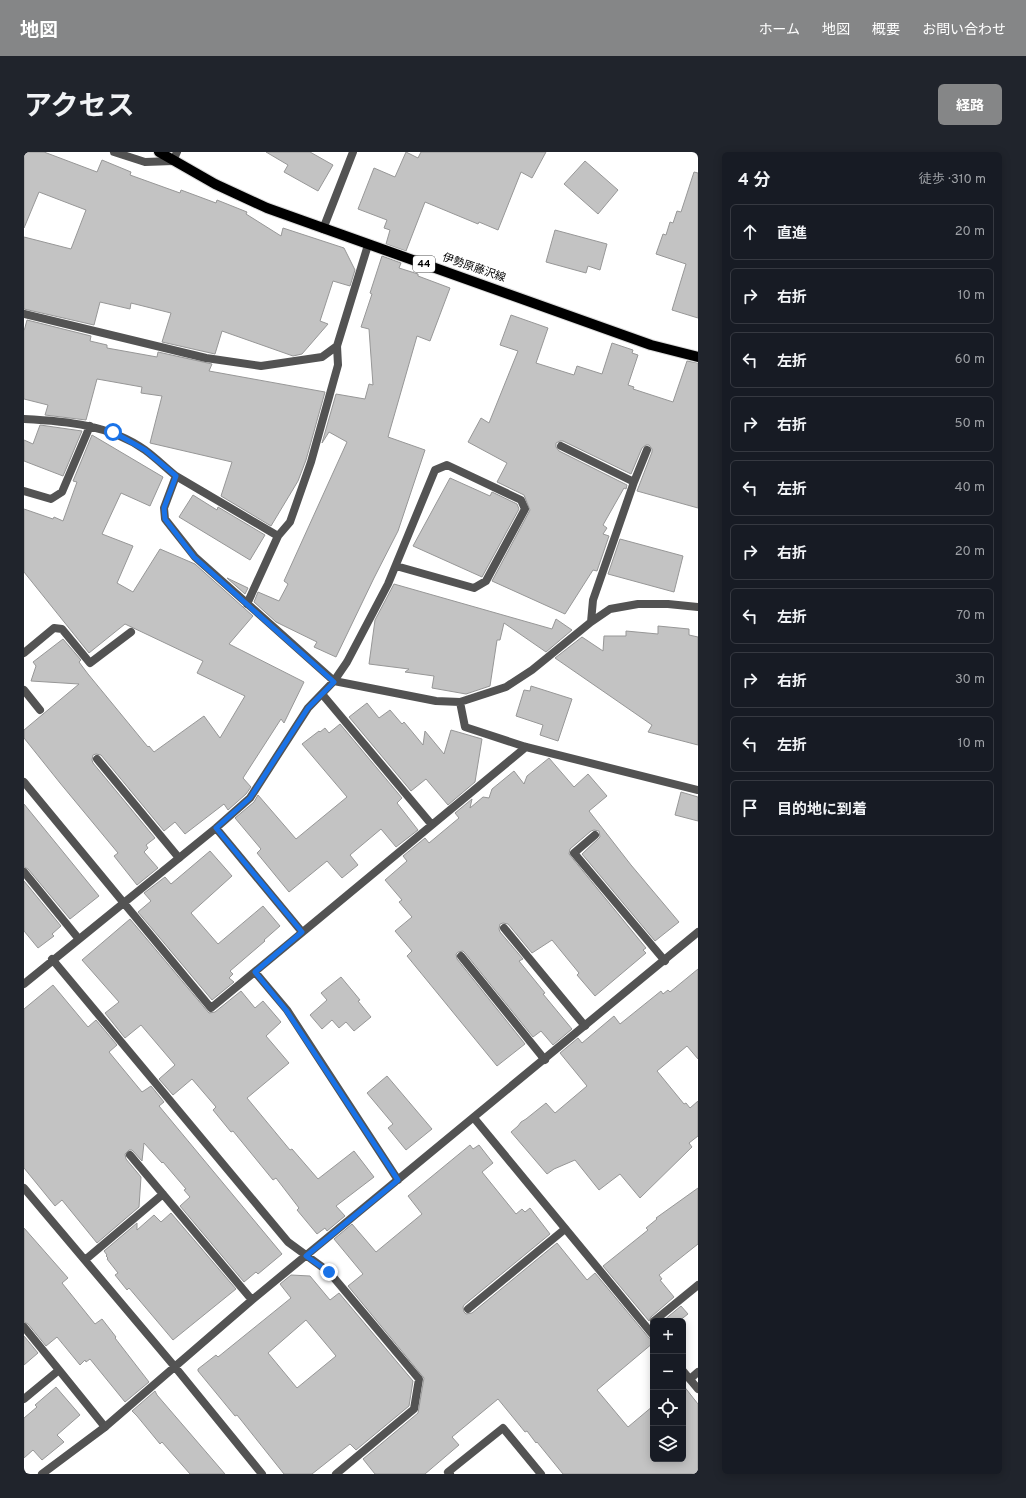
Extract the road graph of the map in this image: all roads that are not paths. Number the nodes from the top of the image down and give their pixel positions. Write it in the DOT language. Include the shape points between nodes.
graph roads {
  1 [pos="114,152"];
  2 [pos="158,152"];
  3 [pos="353,152"];
  4 [pos="175,156"];
  5 [pos="323,229"];
  6 [pos="368,245"];
  7 [pos="24,314"];
  8 [pos="337,346"];
  9 [pos="698,357"];
  10 [pos="24,419"];
  11 [pos="90,426"];
  12 [pos="561,446"];
  13 [pos="647,450"];
  14 [pos="176,476"];
  15 [pos="634,482"];
  16 [pos="24,491"];
  17 [pos="278,536"];
  18 [pos="396,566"];
  19 [pos="248,604"];
  20 [pos="698,607"];
  21 [pos="591,622"];
  22 [pos="131,632"];
  23 [pos="24,652"];
  24 [pos="334,682"];
  25 [pos="24,690"];
  26 [pos="322,694"];
  27 [pos="460,702"];
  28 [pos="40,710"];
  29 [pos="526,746"];
  30 [pos="97,759"];
  31 [pos="24,782"];
  32 [pos="698,790"];
  33 [pos="432,825"];
  34 [pos="216,828"];
  35 [pos="595,835"];
  36 [pos="178,858"];
  37 [pos="24,872"];
  38 [pos="123,902"];
  39 [pos="504,928"];
  40 [pos="302,932"];
  41 [pos="698,932"];
  42 [pos="78,938"];
  43 [pos="461,956"];
  44 [pos="52,959"];
  45 [pos="665,961"];
  46 [pos="255,972"];
  47 [pos="24,984"];
  48 [pos="585,1026"];
  49 [pos="545,1060"];
  50 [pos="474,1118"];
  51 [pos="130,1156"];
  52 [pos="398,1180"];
  53 [pos="24,1188"];
  54 [pos="163,1194"];
  55 [pos="565,1229"];
  56 [pos="306,1256"];
  57 [pos="85,1260"];
  58 [pos="698,1285"];
  59 [pos="252,1300"];
  60 [pos="468,1309"];
  61 [pos="657,1318"];
  62 [pos="650,1322"];
  63 [pos="24,1327"];
  64 [pos="175,1367"];
  65 [pos="59,1370"];
  66 [pos="698,1372"];
  67 [pos="686,1374"];
  68 [pos="690,1379"];
  69 [pos="698,1390"];
  70 [pos="24,1399"];
  71 [pos="105,1427"];
  72 [pos="42,1474"];
  73 [pos="262,1474"];
  74 [pos="336,1474"];
  75 [pos="450,1474"];
  76 [pos="541,1474"];
  1 -- 4 [label="street" via="145,162"];
  2 -- 4 [label="main road, 伊勢原藤沢線 / 44"];
  3 -- 5 [label="street"];
  4 -- 5 [label="main road, 伊勢原藤沢線 / 44" via="215,184 267,208"];
  5 -- 6 [label="main road, 伊勢原藤沢線 / 44"];
  6 -- 8 [label="street"];
  6 -- 9 [label="main road, 伊勢原藤沢線 / 44" via="651,345"];
  7 -- 8 [label="street" via="206,358 261,366 322,357"];
  8 -- 17 [label="street" via="338,365 311,462 290,522"];
  10 -- 11 [label="street"];
  11 -- 14 [label="street" via="113,432 145,450"];
  11 -- 16 [label="street" via="62,492 51,500"];
  12 -- 15 [label="street"];
  13 -- 15 [label="street"];
  14 -- 17 [label="street"];
  14 -- 19 [label="street" via="164,508 165,519 194,557"];
  15 -- 21 [label="street" via="593,600"];
  17 -- 19 [label="street"];
  18 -- 18 [label="street" via="474,588 486,582 525,509 521,500 447,466 435,470"];
  18 -- 24 [label="street" via="347,662"];
  19 -- 24 [label="street"];
  20 -- 21 [label="street" via="638,604 610,609"];
  21 -- 27 [label="street" via="532,670 506,687"];
  22 -- 23 [label="street" via="90,663 62,629 54,628"];
  24 -- 26 [label="street"];
  24 -- 27 [label="street" via="436,701"];
  25 -- 28 [label="street"];
  26 -- 33 [label="street"];
  26 -- 34 [label="street" via="308,708 250,798"];
  27 -- 29 [label="street" via="465,726"];
  29 -- 32 [label="street"];
  29 -- 33 [label="street"];
  30 -- 36 [label="street"];
  31 -- 38 [label="street"];
  33 -- 40 [label="street"];
  34 -- 36 [label="street"];
  34 -- 40 [label="street"];
  35 -- 45 [label="street" via="574,853"];
  36 -- 38 [label="street"];
  37 -- 42 [label="street"];
  38 -- 42 [label="street"];
  38 -- 46 [label="street" via="211,1008"];
  39 -- 48 [label="street"];
  40 -- 46 [label="street"];
  41 -- 45 [label="street"];
  42 -- 44 [label="street"];
  43 -- 49 [label="street"];
  44 -- 47 [label="street"];
  44 -- 56 [label="street" via="288,1242"];
  45 -- 48 [label="street"];
  46 -- 52 [label="street" via="286,1010"];
  48 -- 49 [label="street"];
  49 -- 50 [label="street"];
  50 -- 52 [label="street"];
  50 -- 55 [label="street"];
  51 -- 54 [label="street"];
  52 -- 56 [label="street"];
  53 -- 57 [label="street"];
  54 -- 57 [label="street"];
  54 -- 59 [label="street"];
  55 -- 60 [label="street"];
  55 -- 62 [label="street"];
  56 -- 59 [label="street"];
  56 -- 74 [label="street" via="329,1272 419,1379 414,1409"];
  57 -- 64 [label="street"];
  58 -- 61 [label="street"];
  59 -- 64 [label="street"];
  63 -- 65 [label="street"];
  64 -- 71 [label="street"];
  64 -- 73 [label="street"];
  65 -- 70 [label="street"];
  65 -- 71 [label="street"];
  66 -- 68 [label="street"];
  67 -- 68 [label="street"];
  68 -- 69 [label="street"];
  71 -- 72 [label="street"];
  75 -- 76 [label="street" via="448,1472 502,1428"];
}
